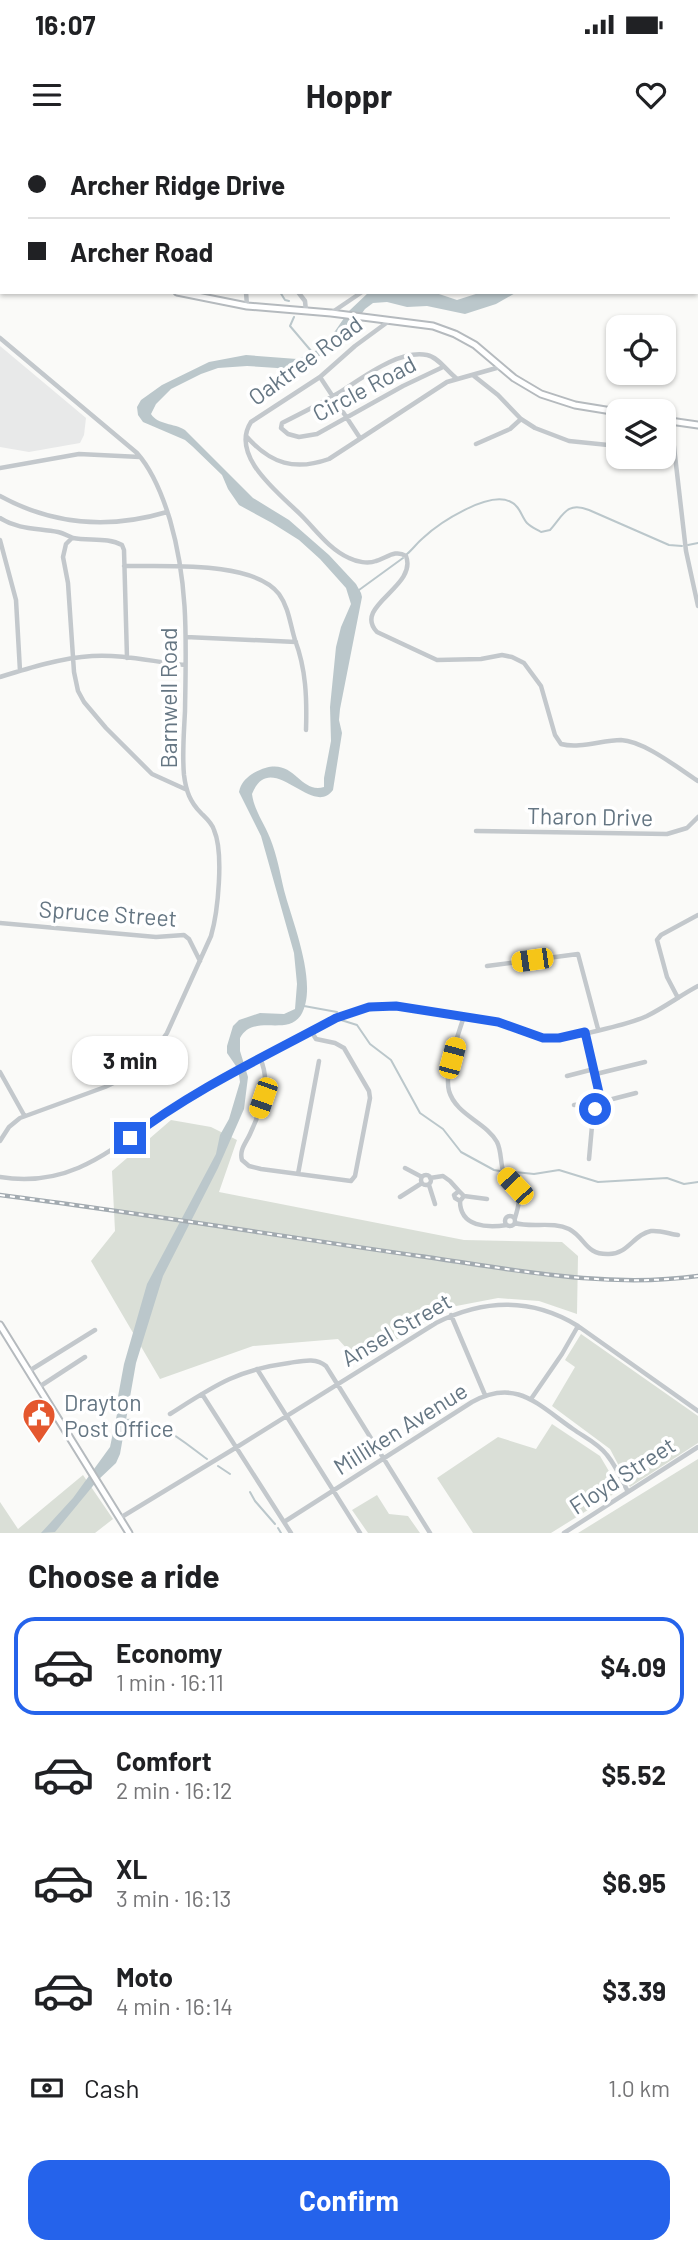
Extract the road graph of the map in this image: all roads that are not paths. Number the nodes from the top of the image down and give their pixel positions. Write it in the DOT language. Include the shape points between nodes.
graph roads {
  1 [pos="187,294"];
  2 [pos="246,294"];
  3 [pos="300,294"];
  4 [pos="359,294"];
  5 [pos="247,306"];
  6 [pos="306,311"];
  7 [pos="331,313"];
  8 [pos="386,320"];
  9 [pos="0,338"];
  10 [pos="501,366"];
  11 [pos="443,367"];
  12 [pos="473,375"];
  13 [pos="320,377"];
  14 [pos="456,378"];
  15 [pos="332,396"];
  16 [pos="606,410"];
  17 [pos="347,418"];
  18 [pos="521,419"];
  19 [pos="676,422"];
  20 [pos="698,425"];
  21 [pos="245,436"];
  22 [pos="360,438"];
  23 [pos="476,444"];
  24 [pos="606,445"];
  25 [pos="140,457"];
  26 [pos="0,468"];
  27 [pos="675,469"];
  28 [pos="0,496"];
  29 [pos="167,512"];
  30 [pos="0,518"];
  31 [pos="72,538"];
  32 [pos="0,540"];
  33 [pos="124,566"];
  34 [pos="182,568"];
  35 [pos="691,580"];
  36 [pos="698,582"];
  37 [pos="698,606"];
  38 [pos="186,637"];
  39 [pos="296,642"];
  40 [pos="127,658"];
  41 [pos="73,659"];
  42 [pos="185,665"];
  43 [pos="20,671"];
  44 [pos="0,677"];
  45 [pos="306,730"];
  46 [pos="698,781"];
  47 [pos="186,789"];
  48 [pos="698,817"];
  49 [pos="476,831"];
  50 [pos="698,915"];
  51 [pos="0,923"];
  52 [pos="200,961"];
  53 [pos="487,966"];
  54 [pos="698,986"];
  55 [pos="678,998"];
  56 [pos="464,1016"];
  57 [pos="598,1029"];
  58 [pos="311,1031"];
  59 [pos="585,1032"];
  60 [pos="260,1058"];
  61 [pos="320,1061"];
  62 [pos="645,1062"];
  63 [pos="0,1072"];
  64 [pos="595,1072"];
  65 [pos="567,1076"];
  66 [pos="636,1093"];
  67 [pos="601,1102"];
  68 [pos="574,1105"];
  69 [pos="24,1115"];
  70 [pos="0,1141"];
  71 [pos="589,1159"];
  72 [pos="405,1168"];
  73 [pos="298,1174"];
  74 [pos="0,1177"];
  75 [pos="430,1178"];
  76 [pos="422,1180"];
  77 [pos="429,1185"];
  78 [pos="400,1197"];
  79 [pos="462,1198"];
  80 [pos="487,1199"];
  81 [pos="435,1204"];
  82 [pos="514,1220"];
  83 [pos="507,1225"];
  84 [pos="678,1235"];
  85 [pos="451,1315"];
  86 [pos="0,1325"];
  87 [pos="578,1326"];
  88 [pos="95,1330"];
  89 [pos="85,1357"];
  90 [pos="257,1369"];
  91 [pos="29,1371"];
  92 [pos="337,1384"];
  93 [pos="39,1387"];
  94 [pos="202,1394"];
  95 [pos="485,1395"];
  96 [pos="531,1399"];
  97 [pos="698,1411"];
  98 [pos="170,1414"];
  99 [pos="286,1416"];
  100 [pos="237,1447"];
  101 [pos="698,1447"];
  102 [pos="383,1458"];
  103 [pos="333,1490"];
  104 [pos="628,1492"];
  105 [pos="120,1518"];
  106 [pos="284,1522"];
  107 [pos="129,1533"];
  108 [pos="291,1533"];
  109 [pos="360,1533"];
  110 [pos="430,1533"];
  111 [pos="564,1533"];
  1 -- 5 [label="main road"];
  2 -- 5 [label="street"];
  3 -- 6 [label="street"];
  4 -- 7 [label="street"];
  5 -- 6 [label="main road"];
  6 -- 7 [label="main road"];
  7 -- 8 [label="main road"];
  8 -- 10 [label="main road" via="445,330 475,345"];
  8 -- 13 [label="street, Oaktree Road"];
  9 -- 25 [label="street, Barnwell Road"];
  10 -- 12 [label="street"];
  10 -- 16 [label="main road" via="522,384 549,397"];
  11 -- 14 [label="street, Circle Road"];
  11 -- 15 [label="street, Circle Road" via="429,355 402,357"];
  11 -- 17 [label="street, Circle Road"];
  12 -- 14 [label="street"];
  12 -- 18 [label="street"];
  13 -- 15 [label="street"];
  13 -- 21 [label="street, Oaktree Road" via="253,419"];
  14 -- 22 [label="street"];
  15 -- 17 [label="street"];
  15 -- 17 [label="street, Circle Road" via="282,423 282,430 305,437"];
  17 -- 22 [label="street"];
  18 -- 23 [label="street"];
  18 -- 24 [label="street" via="569,441"];
  19 -- 20 [label="main road"];
  21 -- 22 [label="street" via="274,460 295,464 329,459"];
  21 -- 46 [label="street, Oaktree Road" via="252,460 268,484 334,549 368,563 395,553 406,556 408,565 401,581 372,615 377,632 441,661 502,655 519,660 541,686 561,744 634,742"];
  25 -- 26 [label="street" via="79,454"];
  25 -- 29 [label="street, Barnwell Road"];
  27 -- 35 [label="street"];
  28 -- 29 [label="street" via="41,514 84,522 128,521"];
  29 -- 34 [label="street, Barnwell Road"];
  30 -- 31 [label="street" via="19,527"];
  31 -- 33 [label="street" via="120,544"];
  31 -- 41 [label="street" via="63,556"];
  32 -- 43 [label="street" via="16,600"];
  33 -- 34 [label="street"];
  33 -- 40 [label="street"];
  34 -- 38 [label="street, Barnwell Road"];
  34 -- 39 [label="street" via="237,572 265,581 284,602"];
  35 -- 36 [label="street"];
  35 -- 37 [label="street"];
  38 -- 39 [label="street"];
  38 -- 42 [label="street, Barnwell Road"];
  39 -- 45 [label="street" via="305,680"];
  40 -- 41 [label="street"];
  40 -- 42 [label="street"];
  41 -- 43 [label="street"];
  41 -- 47 [label="street" via="78,691 97,718 152,774"];
  42 -- 47 [label="street, Barnwell Road"];
  43 -- 44 [label="street"];
  47 -- 52 [label="street, Barnwell Road" via="217,839 215,919"];
  48 -- 49 [label="street, Tharon Drive" via="687,828 667,834"];
  50 -- 55 [label="street" via="657,940"];
  51 -- 52 [label="street, Spruce Street" via="156,937 184,935"];
  52 -- 69 [label="street, Barnwell Road" via="167,1032 144,1062 105,1087"];
  53 -- 57 [label="street" via="580,956"];
  54 -- 55 [label="street"];
  55 -- 57 [label="street" via="643,1018"];
  56 -- 58 [label="street" via="378,1006 344,1014"];
  56 -- 59 [label="street" via="543,1038"];
  56 -- 82 [label="street" via="452,1058 450,1091 496,1140 505,1176 518,1191"];
  57 -- 59 [label="street"];
  58 -- 60 [label="street"];
  58 -- 73 [label="street" via="316,1038 347,1051 370,1098 354,1179 347,1182"];
  59 -- 64 [label="street"];
  60 -- 73 [label="street" via="266,1088 241,1158 254,1168"];
  60 -- 74 [label="street" via="175,1105 85,1166 43,1177"];
  61 -- 73 [label="street"];
  62 -- 64 [label="street"];
  63 -- 69 [label="street"];
  64 -- 65 [label="street"];
  64 -- 67 [label="street"];
  66 -- 67 [label="street"];
  67 -- 68 [label="street"];
  67 -- 71 [label="street" via="595,1109"];
  69 -- 70 [label="street, Barnwell Road"];
  72 -- 76 [label="street"];
  75 -- 76 [label="street"];
  75 -- 77 [label="street"];
  75 -- 79 [label="street" via="443,1176 463,1193"];
  76 -- 77 [label="street"];
  76 -- 78 [label="street"];
  77 -- 81 [label="street"];
  79 -- 80 [label="street"];
  79 -- 83 [label="street" via="460,1207 470,1222"];
  82 -- 83 [label="street" via="512,1226"];
  82 -- 83 [label="street" via="507,1216"];
  82 -- 84 [label="street" via="525,1226 566,1228 587,1248 606,1254 623,1251 651,1231"];
  85 -- 87 [label="street, Ansel Street" via="479,1306 513,1304 548,1311"];
  85 -- 92 [label="street, Ansel Street"];
  85 -- 95 [label="street"];
  86 -- 91 [label="main road"];
  87 -- 96 [label="street"];
  87 -- 97 [label="street, Ansel Street"];
  88 -- 91 [label="street"];
  89 -- 93 [label="street"];
  90 -- 92 [label="street" via="318,1361"];
  90 -- 94 [label="street"];
  90 -- 99 [label="street"];
  91 -- 93 [label="main road"];
  92 -- 99 [label="street, Ansel Street"];
  92 -- 102 [label="street"];
  93 -- 105 [label="main road"];
  94 -- 98 [label="street"];
  94 -- 100 [label="street"];
  95 -- 96 [label="street, Milliken Avenue" via="512,1392"];
  95 -- 102 [label="street, Milliken Avenue"];
  96 -- 104 [label="street, Milliken Avenue" via="601,1448"];
  99 -- 100 [label="street, Ansel Street"];
  99 -- 103 [label="street"];
  100 -- 105 [label="street, Ansel Street"];
  100 -- 106 [label="street"];
  101 -- 104 [label="street, Floyd Street"];
  102 -- 103 [label="street, Milliken Avenue"];
  102 -- 110 [label="street"];
  103 -- 106 [label="street, Milliken Avenue"];
  103 -- 109 [label="street"];
  104 -- 111 [label="street, Floyd Street"];
  105 -- 107 [label="main road"];
  106 -- 108 [label="street"];
}
